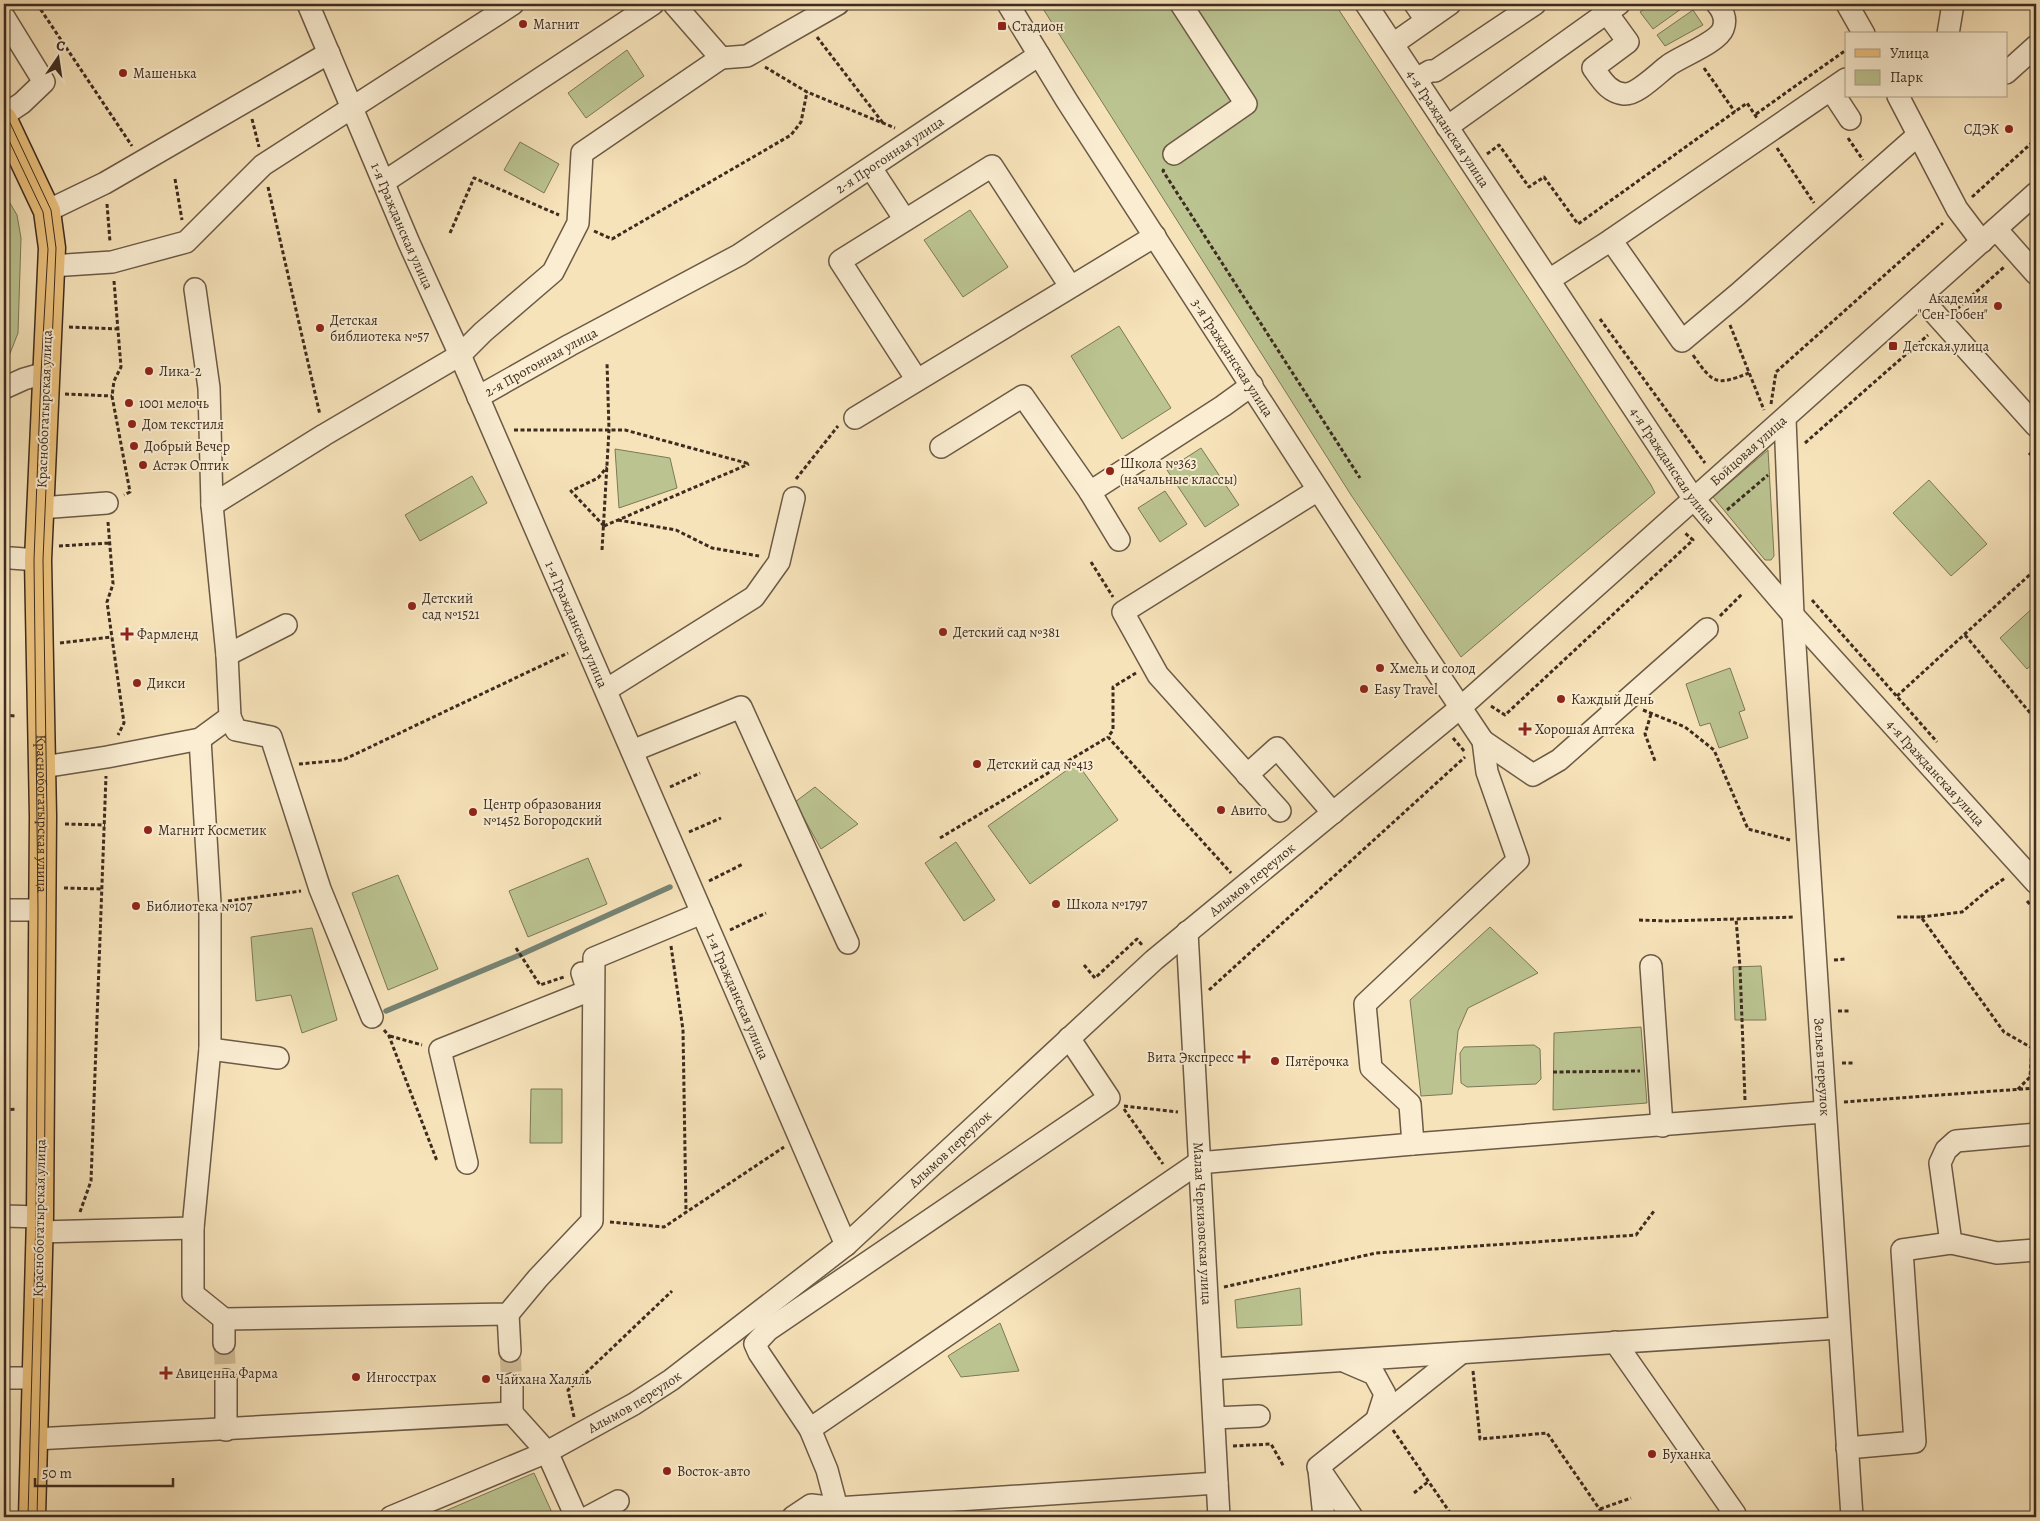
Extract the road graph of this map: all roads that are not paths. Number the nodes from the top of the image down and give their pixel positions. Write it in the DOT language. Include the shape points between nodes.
graph roads {
  1 [pos="308,4"];
  2 [pos="513,4"];
  3 [pos="653,4"];
  4 [pos="674,4"];
  5 [pos="838,4"];
  6 [pos="1008,4"];
  7 [pos="1181,4"];
  8 [pos="1366,4"];
  9 [pos="1450,4"];
  10 [pos="1535,4"];
  11 [pos="1717,4"];
  12 [pos="1847,4"];
  13 [pos="1953,4"];
  14 [pos="1613,8"];
  15 [pos="1421,12"];
  16 [pos="4,17"];
  17 [pos="1863,32"];
  18 [pos="1948,32"];
  19 [pos="1393,44"];
  20 [pos="2036,46"];
  21 [pos="329,53"];
  22 [pos="1039,55"];
  23 [pos="721,58"];
  24 [pos="2008,71"];
  25 [pos="1416,79"];
  26 [pos="1838,84"];
  27 [pos="1899,98"];
  28 [pos="353,108"];
  29 [pos="4,115"];
  30 [pos="1850,119"];
  31 [pos="4,120"];
  32 [pos="1447,127"];
  33 [pos="1918,135"];
  34 [pos="1174,154"];
  35 [pos="871,168"];
  36 [pos="384,182"];
  37 [pos="2036,193"];
  38 [pos="47,211"];
  39 [pos="905,220"];
  40 [pos="1989,235"];
  41 [pos="1155,236"];
  42 [pos="1611,240"];
  43 [pos="51,266"];
  44 [pos="2036,274"];
  45 [pos="1549,280"];
  46 [pos="1070,286"];
  47 [pos="195,289"];
  48 [pos="1920,296"];
  49 [pos="460,355"];
  50 [pos="45,373"];
  51 [pos="917,380"];
  52 [pos="1252,384"];
  53 [pos="4,388"];
  54 [pos="478,397"];
  55 [pos="1778,411"];
  56 [pos="846,422"];
  57 [pos="2036,426"];
  58 [pos="940,447"];
  59 [pos="1318,490"];
  60 [pos="1090,492"];
  61 [pos="794,498"];
  62 [pos="1694,498"];
  63 [pos="107,502"];
  64 [pos="212,505"];
  65 [pos="40,508"];
  66 [pos="1120,540"];
  67 [pos="48,553"];
  68 [pos="11,558"];
  69 [pos="1793,615"];
  70 [pos="286,625"];
  71 [pos="1707,629"];
  72 [pos="227,654"];
  73 [pos="606,690"];
  74 [pos="1460,708"];
  75 [pos="230,717"];
  76 [pos="200,739"];
  77 [pos="1483,741"];
  78 [pos="632,751"];
  79 [pos="42,767"];
  80 [pos="1247,774"];
  81 [pos="1280,811"];
  82 [pos="1333,812"];
  83 [pos="2029,861"];
  84 [pos="2036,883"];
  85 [pos="4,910"];
  86 [pos="42,910"];
  87 [pos="702,913"];
  88 [pos="1187,932"];
  89 [pos="848,943"];
  90 [pos="587,965"];
  91 [pos="1651,966"];
  92 [pos="372,1017"];
  93 [pos="1069,1038"];
  94 [pos="210,1048"];
  95 [pos="278,1058"];
  96 [pos="1824,1108"];
  97 [pos="1662,1126"];
  98 [pos="2036,1134"];
  99 [pos="1414,1144"];
  100 [pos="467,1163"];
  101 [pos="1198,1163"];
  102 [pos="4,1216"];
  103 [pos="40,1225"];
  104 [pos="193,1228"];
  105 [pos="1951,1243"];
  106 [pos="846,1245"];
  107 [pos="2036,1250"];
  108 [pos="508,1314"];
  109 [pos="224,1319"];
  110 [pos="1839,1328"];
  111 [pos="1615,1342"];
  112 [pos="224,1343"];
  113 [pos="510,1352"];
  114 [pos="1466,1352"];
  115 [pos="1341,1360"];
  116 [pos="1210,1369"];
  117 [pos="4,1378"];
  118 [pos="37,1378"];
  119 [pos="226,1380"];
  120 [pos="512,1384"];
  121 [pos="512,1413"];
  122 [pos="1260,1416"];
  123 [pos="1214,1418"];
  124 [pos="1384,1422"];
  125 [pos="810,1429"];
  126 [pos="226,1430"];
  127 [pos="35,1439"];
  128 [pos="1847,1448"];
  129 [pos="547,1452"];
  130 [pos="1318,1467"];
  131 [pos="1217,1483"];
  132 [pos="618,1501"];
  133 [pos="837,1508"];
  134 [pos="32,1517"];
  135 [pos="391,1517"];
  136 [pos="576,1517"];
  137 [pos="588,1517"];
  138 [pos="793,1517"];
  139 [pos="1220,1517"];
  140 [pos="1324,1517"];
  141 [pos="1352,1517"];
  142 [pos="1731,1517"];
  143 [pos="1852,1517"];
  1 -- 21 [label="street, 1-я Гражданская улица"];
  2 -- 28 [label="street"];
  3 -- 36 [label="street"];
  4 -- 23 [label="street"];
  5 -- 23 [label="street" via="747,56"];
  6 -- 22 [label="street, 3-я Гражданская улица"];
  7 -- 34 [label="street" via="1246,104"];
  8 -- 19 [label="street, 4-я Гражданская улица"];
  9 -- 15 [label="street"];
  10 -- 25 [label="street" via="1435,72 1430,71"];
  11 -- 14 [label="street" via="1725,20 1717,37 1627,94 1608,88 1593,68 1628,42"];
  12 -- 17 [label="street"];
  13 -- 18 [label="street"];
  14 -- 32 [label="street"];
  15 -- 19 [label="street"];
  16 -- 29 [label="street" via="44,82 22,104"];
  19 -- 25 [label="street, 4-я Гражданская улица"];
  20 -- 24 [label="street"];
  21 -- 28 [label="street, 1-я Гражданская улица"];
  21 -- 38 [label="street" via="106,183"];
  22 -- 35 [label="street, 2-я Прогонная улица"];
  22 -- 41 [label="street, 3-я Гражданская улица"];
  23 -- 49 [label="street" via="582,153 578,223 553,272"];
  25 -- 32 [label="street, 4-я Гражданская улица"];
  26 -- 30 [label="street"];
  26 -- 42 [label="street"];
  27 -- 33 [label="street"];
  28 -- 36 [label="street, 1-я Гражданская улица"];
  28 -- 43 [label="street" via="263,165 186,242 112,262"];
  31 -- 38 [label="main road, Краснобогатырская улица"];
  32 -- 45 [label="street, 4-я Гражданская улица"];
  33 -- 40 [label="street" via="1958,209"];
  33 -- 42 [label="street" via="1682,341"];
  35 -- 39 [label="street"];
  35 -- 54 [label="street, 2-я Прогонная улица" via="739,254"];
  36 -- 49 [label="street, 1-я Гражданская улица"];
  37 -- 40 [label="street, Бойцовая улица"];
  38 -- 43 [label="main road, Краснобогатырская улица"];
  39 -- 46 [label="street" via="992,166"];
  39 -- 51 [label="street" via="840,261"];
  40 -- 44 [label="street" via="2018,254"];
  40 -- 48 [label="street, Бойцовая улица"];
  41 -- 46 [label="street"];
  41 -- 52 [label="street, 3-я Гражданская улица"];
  42 -- 45 [label="street"];
  43 -- 50 [label="main road, Краснобогатырская улица"];
  45 -- 62 [label="street, 4-я Гражданская улица"];
  46 -- 51 [label="street"];
  47 -- 64 [label="street" via="209,388"];
  48 -- 55 [label="street, Бойцовая улица"];
  48 -- 57 [label="street"];
  49 -- 54 [label="street, 1-я Гражданская улица"];
  49 -- 64 [label="street"];
  50 -- 53 [label="street"];
  50 -- 65 [label="main road, Краснобогатырская улица"];
  51 -- 56 [label="street"];
  52 -- 59 [label="street, 3-я Гражданская улица"];
  52 -- 60 [label="street"];
  54 -- 73 [label="street, 1-я Гражданская улица"];
  55 -- 62 [label="street, Бойцовая улица"];
  55 -- 69 [label="street, Зельев переулок"];
  58 -- 60 [label="street" via="1023,396"];
  59 -- 74 [label="street, 3-я Гражданская улица"];
  59 -- 80 [label="street" via="1123,612 1158,675"];
  60 -- 66 [label="street"];
  61 -- 73 [label="street" via="779,562 754,598"];
  62 -- 69 [label="street, 4-я Гражданская улица"];
  62 -- 74 [label="street, Бойцовая улица"];
  63 -- 65 [label="street"];
  64 -- 72 [label="street"];
  65 -- 67 [label="main road, Краснобогатырская улица"];
  67 -- 68 [label="street"];
  67 -- 79 [label="main road, Краснобогатырская улица"];
  69 -- 83 [label="street, 4-я Гражданская улица"];
  69 -- 96 [label="street, Зельев переулок"];
  70 -- 72 [label="street"];
  71 -- 77 [label="street" via="1559,760 1533,775"];
  72 -- 75 [label="street"];
  73 -- 78 [label="street, 1-я Гражданская улица"];
  74 -- 77 [label="street, 3-я Гражданская улица"];
  74 -- 82 [label="street, Алымов переулок"];
  75 -- 76 [label="street"];
  75 -- 92 [label="street" via="236,730 271,737 320,888"];
  76 -- 79 [label="street"];
  76 -- 94 [label="street" via="210,903"];
  77 -- 99 [label="street" via="1487,772 1518,860 1365,1004 1371,1068 1410,1104"];
  78 -- 87 [label="street, 1-я Гражданская улица"];
  78 -- 89 [label="street" via="741,707"];
  79 -- 86 [label="main road, Краснобогатырская улица"];
  80 -- 81 [label="street"];
  80 -- 82 [label="street" via="1277,748"];
  82 -- 88 [label="street, Алымов переулок"];
  83 -- 84 [label="street, 4-я Гражданская улица"];
  85 -- 86 [label="street"];
  86 -- 103 [label="main road, Краснобогатырская улица"];
  87 -- 90 [label="street"];
  87 -- 106 [label="street, 1-я Гражданская улица"];
  88 -- 93 [label="street, Алымов переулок"];
  88 -- 101 [label="street, Малая Черкизовская улица"];
  90 -- 100 [label="street" via="588,991 440,1050"];
  90 -- 108 [label="street" via="592,1221"];
  91 -- 97 [label="street"];
  93 -- 106 [label="street, Алымов переулок"];
  93 -- 125 [label="street" via="1109,1098 768,1330 755,1344"];
  94 -- 95 [label="street"];
  94 -- 104 [label="street"];
  96 -- 97 [label="street"];
  96 -- 110 [label="street, Зельев переулок"];
  97 -- 99 [label="street"];
  98 -- 105 [label="street" via="1956,1142 1946,1150 1940,1163"];
  99 -- 101 [label="street"];
  101 -- 116 [label="street, Малая Черкизовская улица"];
  101 -- 125 [label="street"];
  102 -- 103 [label="street"];
  103 -- 104 [label="street" via="75,1232"];
  103 -- 118 [label="main road, Краснобогатырская улица"];
  104 -- 109 [label="street" via="193,1294"];
  105 -- 107 [label="street" via="1997,1252"];
  105 -- 128 [label="street" via="1902,1250 1915,1442"];
  106 -- 129 [label="street, Алымов переулок" via="670,1380 634,1404"];
  108 -- 109 [label="street"];
  108 -- 113 [label="street"];
  109 -- 112 [label="street"];
  110 -- 111 [label="street"];
  110 -- 128 [label="street, Зельев переулок"];
  111 -- 114 [label="street"];
  111 -- 142 [label="street" via="1735,1514"];
  114 -- 115 [label="street"];
  114 -- 124 [label="street"];
  115 -- 116 [label="street"];
  115 -- 124 [label="street" via="1374,1374 1385,1394"];
  116 -- 123 [label="street, Малая Черкизовская улица"];
  117 -- 118 [label="street"];
  118 -- 127 [label="main road, Краснобогатырская улица"];
  119 -- 126 [label="street"];
  120 -- 121 [label="street"];
  121 -- 126 [label="street"];
  121 -- 129 [label="street"];
  122 -- 123 [label="street"];
  123 -- 131 [label="street, Малая Черкизовская улица"];
  124 -- 130 [label="street"];
  125 -- 133 [label="street" via="827,1470"];
  126 -- 127 [label="street"];
  127 -- 134 [label="main road, Краснобогатырская улица"];
  128 -- 143 [label="street, Зельев переулок"];
  129 -- 135 [label="street, Алымов переулок"];
  129 -- 136 [label="street"];
  130 -- 140 [label="street"];
  130 -- 141 [label="street"];
  131 -- 133 [label="street"];
  131 -- 139 [label="street, Малая Черкизовская улица"];
  132 -- 137 [label="street"];
  133 -- 138 [label="street" via="811,1505"];
}
